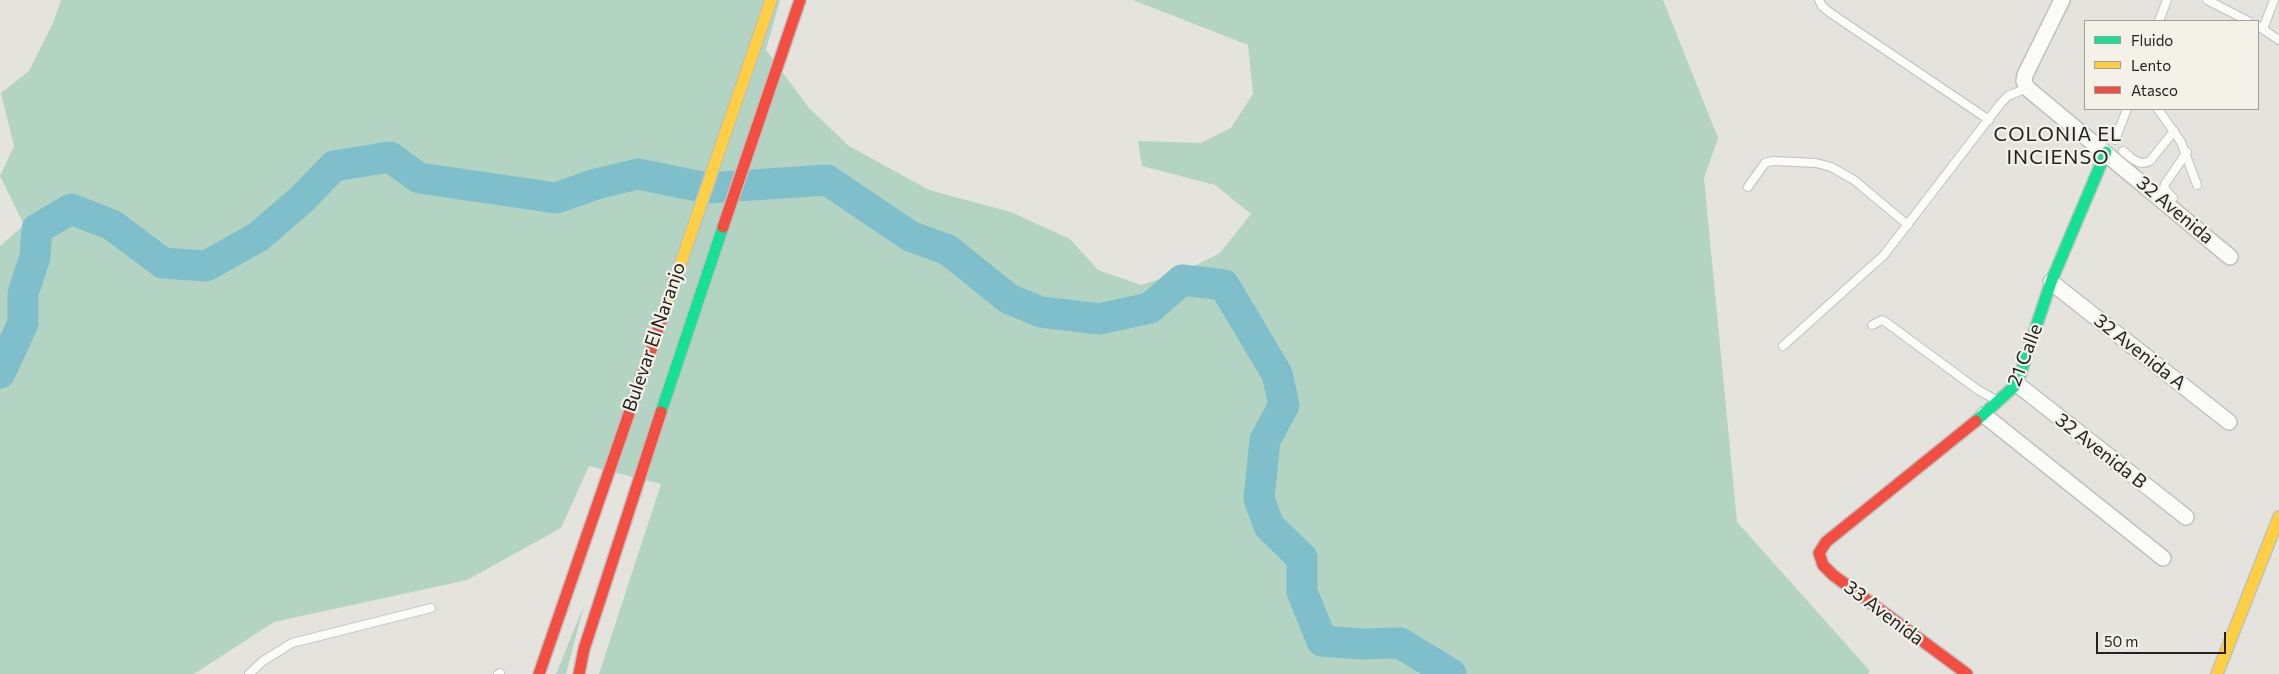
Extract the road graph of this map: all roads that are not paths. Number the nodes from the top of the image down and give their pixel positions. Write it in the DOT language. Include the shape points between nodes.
graph roads {
  1 [pos="771,0"];
  2 [pos="800,0"];
  3 [pos="1819,0"];
  4 [pos="2062,0"];
  5 [pos="2167,0"];
  6 [pos="2207,0"];
  7 [pos="2274,0"];
  8 [pos="2159,20"];
  9 [pos="2246,20"];
  10 [pos="2260,27"];
  11 [pos="2279,40"];
  12 [pos="2027,88"];
  13 [pos="2127,110"];
  14 [pos="2159,110"];
  15 [pos="1989,120"];
  16 [pos="2174,131"];
  17 [pos="2115,140"];
  18 [pos="2123,151"];
  19 [pos="2106,152"];
  20 [pos="2187,152"];
  21 [pos="2197,184"];
  22 [pos="1748,188"];
  23 [pos="2173,198"];
  24 [pos="1908,225"];
  25 [pos="2230,257"];
  26 [pos="2051,282"];
  27 [pos="1872,325"];
  28 [pos="1783,346"];
  29 [pos="2017,384"];
  30 [pos="2000,402"];
  31 [pos="1984,415"];
  32 [pos="2228,422"];
  33 [pos="2186,517"];
  34 [pos="2279,517"];
  35 [pos="1826,542"];
  36 [pos="2273,551"];
  37 [pos="2163,558"];
  38 [pos="431,608"];
  39 [pos="2222,672"];
  40 [pos="249,674"];
  41 [pos="540,674"];
  42 [pos="579,674"];
  43 [pos="1967,674"];
  1 -- 41 [label="main road, Bulevar El Naranjo"];
  2 -- 42 [label="main road, Bulevar El Naranjo" via="624,521 584,648"];
  3 -- 15 [label="lane" via="1829,12"];
  4 -- 12 [label="street" via="2025,75"];
  5 -- 8 [label="lane"];
  6 -- 9 [label="lane"];
  7 -- 10 [label="lane"];
  10 -- 11 [label="lane"];
  12 -- 15 [label="lane" via="2008,96"];
  12 -- 19 [label="street, 32 Avenida"];
  13 -- 17 [label="lane"];
  14 -- 16 [label="lane"];
  15 -- 24 [label="lane"];
  16 -- 18 [label="lane" via="2145,164 2140,164"];
  16 -- 20 [label="lane"];
  19 -- 25 [label="street, 32 Avenida"];
  19 -- 26 [label="main road, 21 Calle"];
  20 -- 21 [label="lane"];
  20 -- 23 [label="lane" via="2165,184 2164,188"];
  22 -- 24 [label="lane" via="1765,163 1816,162 1854,180"];
  24 -- 28 [label="lane" via="1884,255"];
  26 -- 29 [label="main road, 21 Calle"];
  26 -- 32 [label="street, 32 Avenida A"];
  27 -- 30 [label="lane" via="1882,320 1887,323 1978,390"];
  29 -- 30 [label="main road, 21 Calle"];
  29 -- 33 [label="street, 32 Avenida B"];
  30 -- 31 [label="main road, 21 Calle"];
  31 -- 35 [label="main road, 21 Calle"];
  31 -- 37 [label="street"];
  34 -- 36 [label="main road"];
  35 -- 43 [label="main road, 33 Avenida" via="1820,554 1823,565 1832,574"];
  36 -- 39 [label="main road"];
  38 -- 40 [label="lane" via="292,642 262,661"];
}
